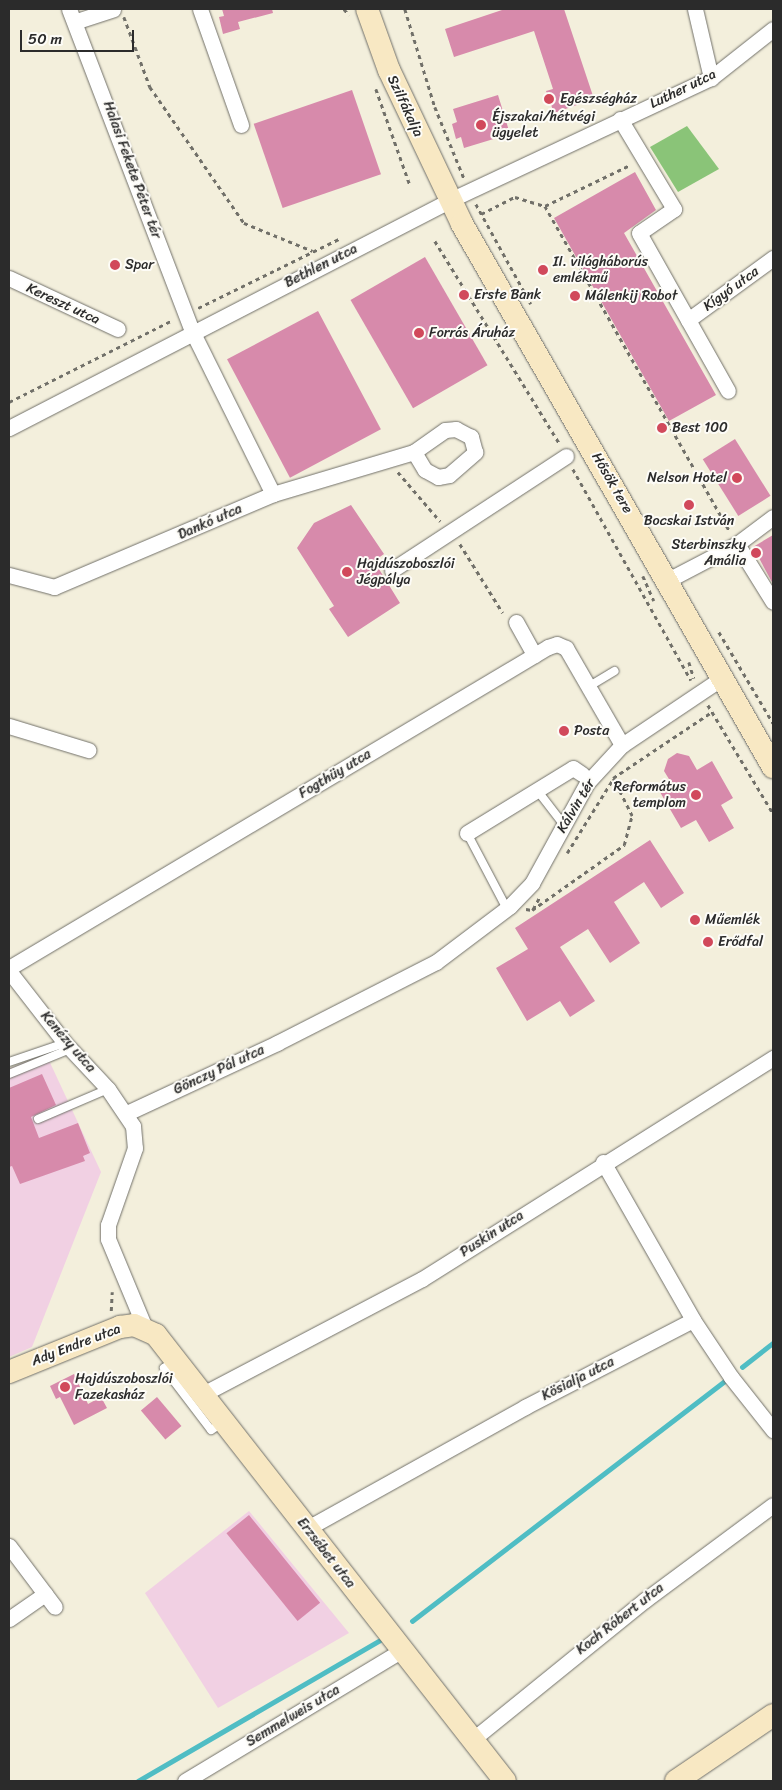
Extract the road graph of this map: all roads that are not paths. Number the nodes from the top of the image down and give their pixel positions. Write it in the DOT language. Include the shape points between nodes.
graph roads {
  1 [pos="113,9"];
  2 [pos="200,9"];
  3 [pos="695,9"];
  4 [pos="73,15"];
  5 [pos="360,16"];
  6 [pos="773,28"];
  7 [pos="711,78"];
  8 [pos="620,119"];
  9 [pos="240,125"];
  10 [pos="450,200"];
  11 [pos="773,258"];
  12 [pos="9,278"];
  13 [pos="688,320"];
  14 [pos="118,329"];
  15 [pos="193,333"];
  16 [pos="728,391"];
  17 [pos="9,428"];
  18 [pos="414,452"];
  19 [pos="566,456"];
  20 [pos="273,494"];
  21 [pos="773,517"];
  22 [pos="737,544"];
  23 [pos="392,570"];
  24 [pos="9,575"];
  25 [pos="668,580"];
  26 [pos="773,602"];
  27 [pos="512,621"];
  28 [pos="532,656"];
  29 [pos="615,671"];
  30 [pos="722,678"];
  31 [pos="588,687"];
  32 [pos="9,726"];
  33 [pos="622,745"];
  34 [pos="88,750"];
  35 [pos="773,766"];
  36 [pos="582,774"];
  37 [pos="537,790"];
  38 [pos="564,825"];
  39 [pos="467,833"];
  40 [pos="509,907"];
  41 [pos="9,969"];
  42 [pos="69,1045"];
  43 [pos="773,1058"];
  44 [pos="9,1062"];
  45 [pos="9,1074"];
  46 [pos="108,1089"];
  47 [pos="127,1113"];
  48 [pos="38,1119"];
  49 [pos="603,1162"];
  50 [pos="693,1320"];
  51 [pos="145,1328"];
  52 [pos="177,1360"];
  53 [pos="9,1372"];
  54 [pos="203,1394"];
  55 [pos="223,1422"];
  56 [pos="771,1422"];
  57 [pos="773,1505"];
  58 [pos="306,1529"];
  59 [pos="9,1546"];
  60 [pos="44,1594"];
  61 [pos="55,1607"];
  62 [pos="9,1619"];
  63 [pos="402,1650"];
  64 [pos="773,1715"];
  65 [pos="472,1740"];
  66 [pos="184,1781"];
  67 [pos="505,1781"];
  68 [pos="676,1781"];
  1 -- 4 [label="street"];
  2 -- 9 [label="street"];
  3 -- 7 [label="street"];
  4 -- 15 [label="street, Halasi Fekete Péter tér"];
  5 -- 10 [label="street, Szilfákalja"];
  6 -- 7 [label="street, Luther utca"];
  7 -- 8 [label="street, Luther utca"];
  8 -- 10 [label="street, Luther utca"];
  8 -- 13 [label="street" via="674,209 639,233"];
  10 -- 15 [label="street, Bethlen utca"];
  10 -- 25 [label="street, Hősök tere"];
  11 -- 13 [label="street, Kígyó utca"];
  12 -- 14 [label="street, Kereszt utca"];
  13 -- 16 [label="street"];
  15 -- 17 [label="street, Bethlen utca"];
  15 -- 20 [label="street"];
  18 -- 20 [label="street, Dankó utca"];
  19 -- 23 [label="street"];
  20 -- 24 [label="street, Dankó utca" via="54,587"];
  21 -- 22 [label="street"];
  22 -- 25 [label="street"];
  22 -- 26 [label="street"];
  25 -- 30 [label="street, Hősök tere"];
  27 -- 28 [label="street"];
  28 -- 31 [label="street, Fogthüy utca" via="557,644 566,648"];
  28 -- 41 [label="street, Fogthüy utca"];
  29 -- 31 [label="lane"];
  30 -- 33 [label="street, Kálvin tér" via="693,693"];
  30 -- 35 [label="street, Hősök tere"];
  31 -- 33 [label="street, Fogthüy utca"];
  32 -- 34 [label="street"];
  33 -- 38 [label="street, Kálvin tér" via="587,783"];
  36 -- 37 [label="street" via="573,768"];
  37 -- 38 [label="lane"];
  37 -- 39 [label="street"];
  38 -- 40 [label="street, Kálvin tér" via="532,883"];
  39 -- 40 [label="lane"];
  40 -- 47 [label="street, Gönczy Pál utca" via="436,962 277,1043"];
  41 -- 42 [label="street, Kenézy utca"];
  42 -- 44 [label="lane"];
  42 -- 45 [label="lane"];
  42 -- 46 [label="street, Kenézy utca"];
  43 -- 49 [label="street, Puskin utca"];
  46 -- 47 [label="street, Kenézy utca"];
  46 -- 48 [label="lane"];
  47 -- 51 [label="street" via="136,1132 136,1148 108,1225 108,1239"];
  49 -- 50 [label="street"];
  49 -- 54 [label="street, Puskin utca" via="422,1279"];
  50 -- 56 [label="street" via="731,1377"];
  50 -- 58 [label="street, Kösialja utca" via="525,1407"];
  51 -- 52 [label="street, Erzsébet utca" via="156,1335"];
  51 -- 53 [label="street, Ady Endre utca" via="120,1327"];
  52 -- 54 [label="street, Erzsébet utca"];
  52 -- 55 [label="lane" via="164,1368 211,1430"];
  54 -- 55 [label="street, Erzsébet utca"];
  55 -- 58 [label="street, Erzsébet utca"];
  57 -- 65 [label="street, Koch Róbert utca" via="645,1600"];
  58 -- 63 [label="street, Erzsébet utca"];
  59 -- 60 [label="street"];
  60 -- 61 [label="street"];
  60 -- 62 [label="street"];
  63 -- 65 [label="street, Erzsébet utca"];
  63 -- 66 [label="street, Semmelweis utca"];
  64 -- 68 [label="street"];
  65 -- 67 [label="street, Erzsébet utca"];
}
